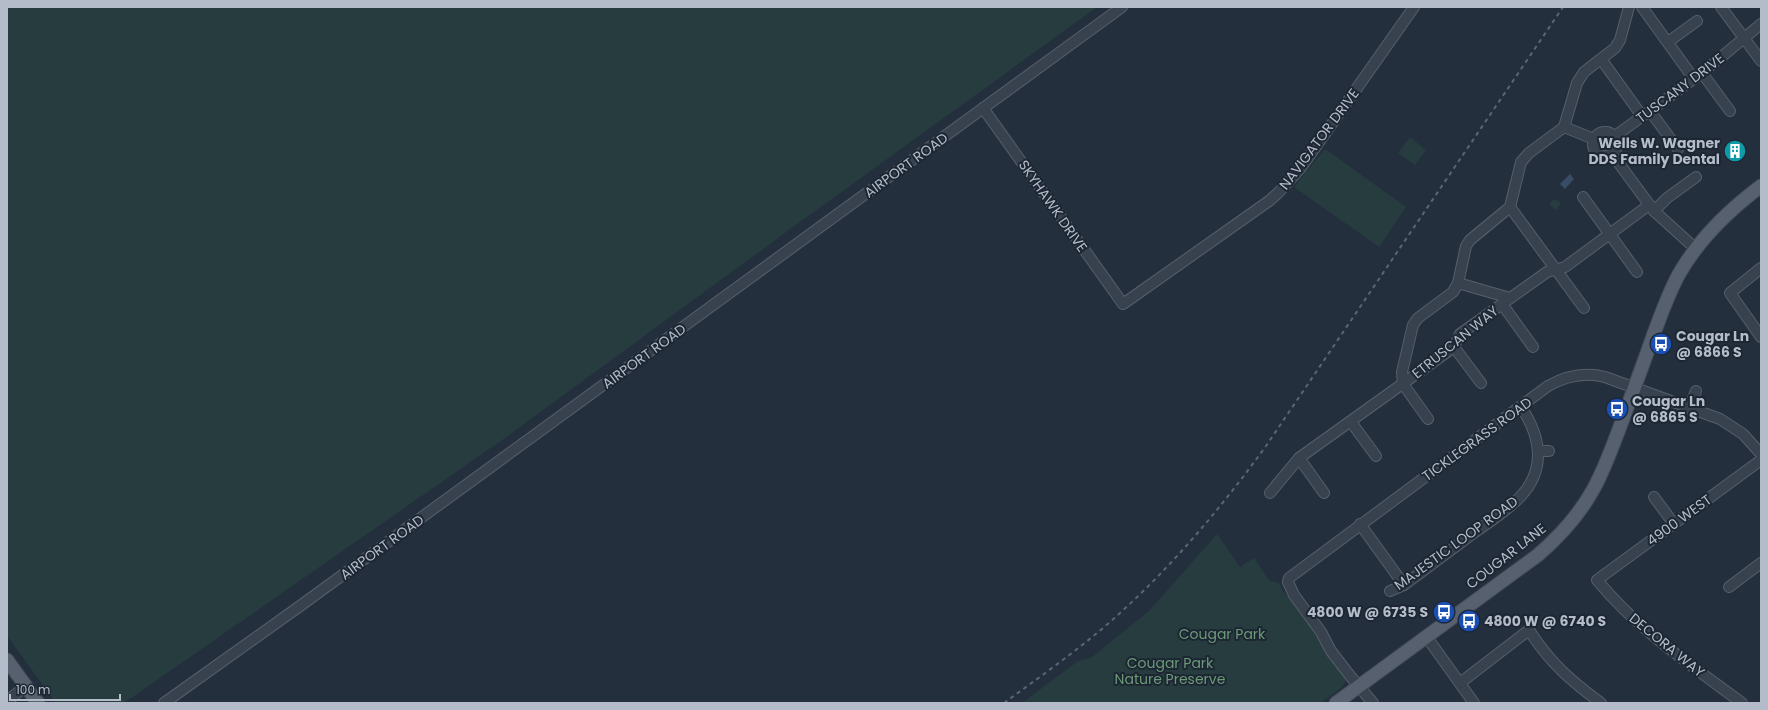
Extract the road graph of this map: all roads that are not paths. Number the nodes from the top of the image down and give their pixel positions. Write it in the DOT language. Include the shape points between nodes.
graph roads {
  1 [pos="1122,7"];
  2 [pos="1414,7"];
  3 [pos="1629,7"];
  4 [pos="1642,7"];
  5 [pos="1721,7"];
  6 [pos="1697,21"];
  7 [pos="1761,24"];
  8 [pos="1744,38"];
  9 [pos="1668,42"];
  10 [pos="1601,59"];
  11 [pos="1761,61"];
  12 [pos="1698,76"];
  13 [pos="983,108"];
  14 [pos="1730,111"];
  15 [pos="1646,114"];
  16 [pos="1564,128"];
  17 [pos="1615,136"];
  18 [pos="1594,139"];
  19 [pos="1678,149"];
  20 [pos="1612,154"];
  21 [pos="1696,177"];
  22 [pos="1761,186"];
  23 [pos="1583,197"];
  24 [pos="1510,207"];
  25 [pos="1651,208"];
  26 [pos="1610,235"];
  27 [pos="1696,249"];
  28 [pos="1761,268"];
  29 [pos="1556,269"];
  30 [pos="1637,272"];
  31 [pos="1458,283"];
  32 [pos="1506,301"];
  33 [pos="1123,304"];
  34 [pos="1584,308"];
  35 [pos="1761,337"];
  36 [pos="1454,347"];
  37 [pos="1533,347"];
  38 [pos="1481,383"];
  39 [pos="1403,384"];
  40 [pos="1634,387"];
  41 [pos="1696,391"];
  42 [pos="1521,407"];
  43 [pos="1690,408"];
  44 [pos="1428,419"];
  45 [pos="1351,422"];
  46 [pos="1761,454"];
  47 [pos="1376,456"];
  48 [pos="1298,458"];
  49 [pos="1761,460"];
  50 [pos="1270,493"];
  51 [pos="1324,493"];
  52 [pos="1654,497"];
  53 [pos="1360,524"];
  54 [pos="1674,524"];
  55 [pos="1761,564"];
  56 [pos="1597,580"];
  57 [pos="1404,585"];
  58 [pos="1729,587"];
  59 [pos="1390,591"];
  60 [pos="1426,636"];
  61 [pos="7,660"];
  62 [pos="1460,683"];
  63 [pos="26,686"];
  64 [pos="1359,686"];
  65 [pos="7,700"];
  66 [pos="38,703"];
  67 [pos="164,703"];
  68 [pos="1336,703"];
  69 [pos="1373,703"];
  70 [pos="1474,703"];
  71 [pos="1601,703"];
  72 [pos="1742,703"];
  1 -- 13 [label="street, AIRPORT ROAD"];
  2 -- 33 [label="street, NAVIGATOR DRIVE" via="1300,169 1278,193"];
  3 -- 10 [label="street" via="1620,40 1615,48"];
  4 -- 9 [label="street"];
  5 -- 8 [label="street"];
  6 -- 9 [label="street"];
  7 -- 8 [label="street, TUSCANY DRIVE"];
  8 -- 11 [label="street"];
  8 -- 12 [label="street, TUSCANY DRIVE"];
  9 -- 12 [label="street"];
  10 -- 15 [label="street"];
  10 -- 16 [label="street" via="1584,72 1577,83"];
  12 -- 14 [label="street"];
  12 -- 15 [label="street, TUSCANY DRIVE"];
  13 -- 33 [label="street, SKYHAWK DRIVE"];
  13 -- 67 [label="street, AIRPORT ROAD"];
  15 -- 17 [label="street, TUSCANY DRIVE"];
  15 -- 19 [label="street"];
  16 -- 18 [label="street"];
  16 -- 24 [label="street" via="1521,162"];
  17 -- 18 [label="street" via="1609,132 1602,132"];
  17 -- 20 [label="street" via="1617,148"];
  18 -- 20 [label="street" via="1593,148 1598,154 1606,157"];
  20 -- 25 [label="street"];
  21 -- 25 [label="street, ETRUSCAN WAY"];
  22 -- 27 [label="main road, COUGAR LANE" via="1728,213"];
  23 -- 26 [label="street"];
  24 -- 29 [label="street"];
  24 -- 31 [label="street" via="1470,240 1466,246"];
  25 -- 26 [label="street, ETRUSCAN WAY"];
  25 -- 27 [label="street"];
  26 -- 29 [label="street, ETRUSCAN WAY" via="1565,267"];
  26 -- 30 [label="street"];
  27 -- 40 [label="main road, COUGAR LANE" via="1669,295"];
  28 -- 35 [label="street" via="1730,293"];
  29 -- 32 [label="street, ETRUSCAN WAY"];
  29 -- 34 [label="street"];
  31 -- 32 [label="street"];
  31 -- 39 [label="street" via="1453,292 1414,322 1402,372"];
  32 -- 36 [label="street, ETRUSCAN WAY" via="1460,334"];
  32 -- 37 [label="street"];
  36 -- 38 [label="street"];
  36 -- 39 [label="street, ETRUSCAN WAY"];
  39 -- 44 [label="street"];
  39 -- 45 [label="street, ETRUSCAN WAY"];
  40 -- 42 [label="street, TICKLEGRASS ROAD" via="1598,375 1576,375 1555,383"];
  40 -- 43 [label="street, TICKLEGRASS ROAD"];
  40 -- 60 [label="main road, COUGAR LANE" via="1600,477 1572,520 1538,555"];
  41 -- 43 [label="street"];
  42 -- 53 [label="street, TICKLEGRASS ROAD"];
  42 -- 57 [label="street, MAJESTIC LOOP ROAD" via="1544,451 1521,497"];
  43 -- 46 [label="street, TICKLEGRASS ROAD" via="1720,419 1736,429 1750,440"];
  45 -- 47 [label="street"];
  45 -- 48 [label="street, ETRUSCAN WAY"];
  48 -- 50 [label="street, ETRUSCAN WAY"];
  48 -- 51 [label="street"];
  49 -- 54 [label="street, 4900 WEST"];
  52 -- 54 [label="street"];
  53 -- 57 [label="street"];
  53 -- 64 [label="street, TICKLEGRASS ROAD" via="1292,574 1288,582 1331,651"];
  54 -- 56 [label="street, 4900 WEST"];
  55 -- 58 [label="street"];
  56 -- 72 [label="street, DECORA WAY" via="1646,631"];
  57 -- 59 [label="street, MAJESTIC LOOP ROAD"];
  60 -- 62 [label="street"];
  60 -- 64 [label="main road, COUGAR LANE"];
  61 -- 63 [label="main road"];
  62 -- 70 [label="street"];
  62 -- 71 [label="street" via="1528,630 1556,666"];
  63 -- 65 [label="street"];
  63 -- 66 [label="main road"];
  64 -- 68 [label="main road, COUGAR LANE"];
  64 -- 69 [label="street"];
}
